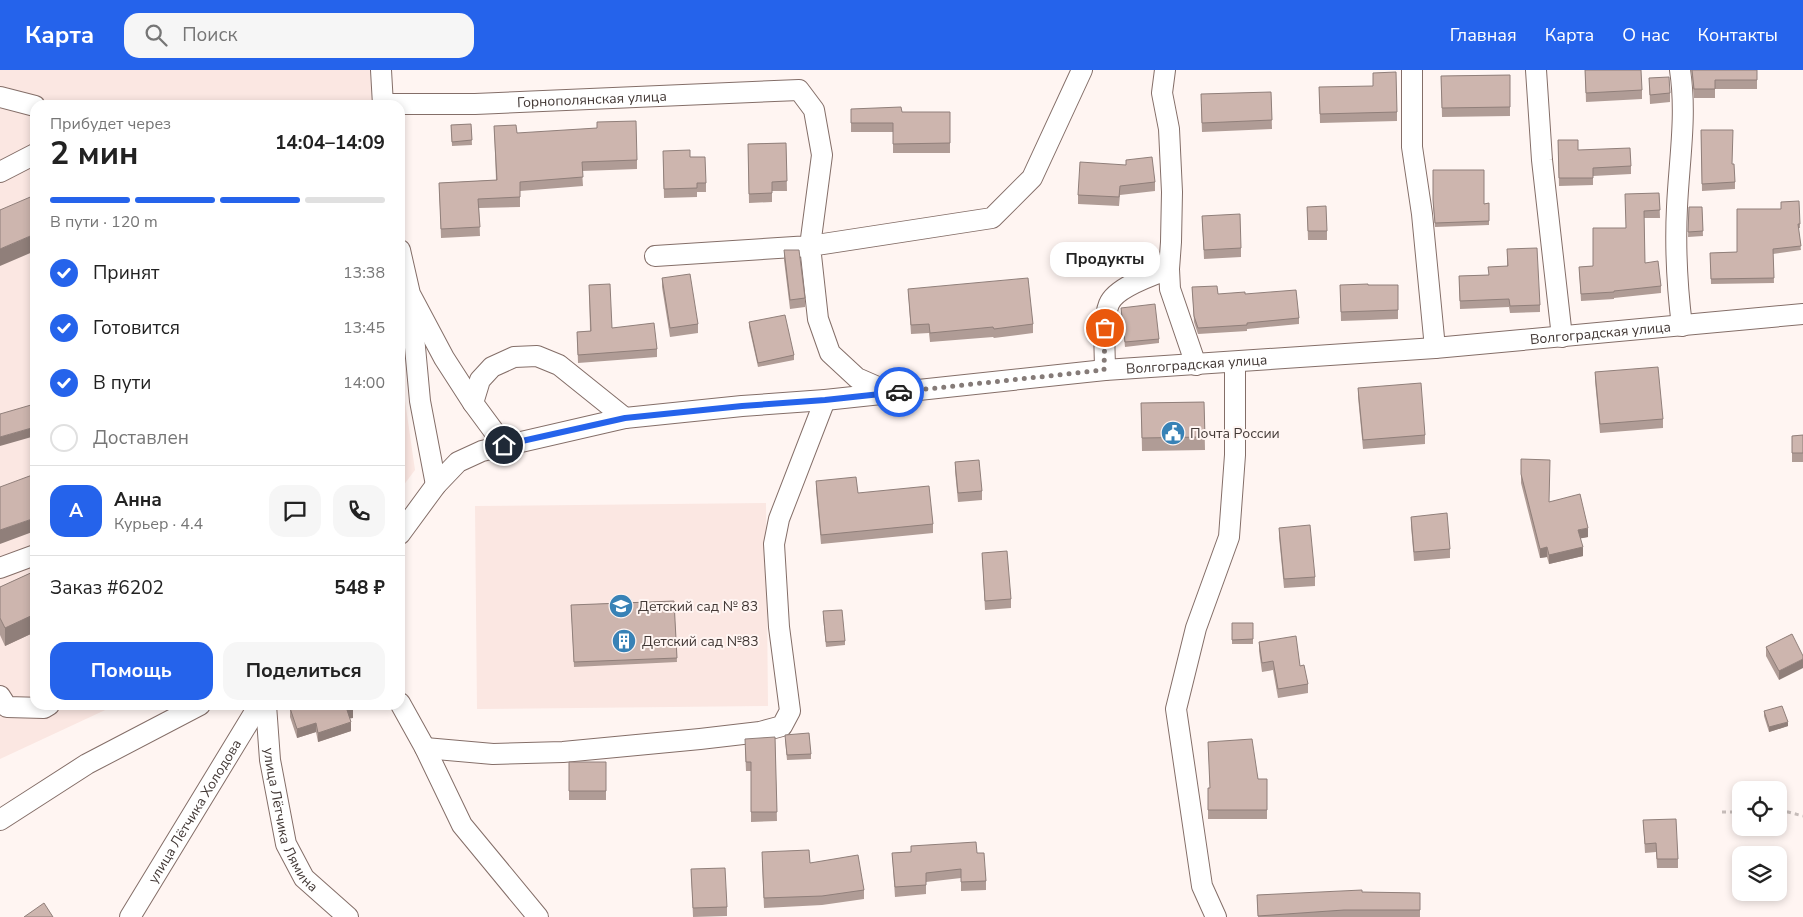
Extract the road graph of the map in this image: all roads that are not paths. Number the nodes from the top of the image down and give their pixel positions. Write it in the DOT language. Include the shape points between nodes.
graph roads {
  1 [pos="381,70"];
  2 [pos="1082,70"];
  3 [pos="1165,70"];
  4 [pos="1412,70"];
  5 [pos="1536,70"];
  6 [pos="1680,70"];
  7 [pos="0,98"];
  8 [pos="383,100"];
  9 [pos="405,104"];
  10 [pos="30,105"];
  11 [pos="30,157"];
  12 [pos="0,172"];
  13 [pos="810,246"];
  14 [pos="655,256"];
  15 [pos="1169,269"];
  16 [pos="405,272"];
  17 [pos="410,294"];
  18 [pos="1803,314"];
  19 [pos="1682,326"];
  20 [pos="1562,337"];
  21 [pos="1435,348"];
  22 [pos="1234,362"];
  23 [pos="1196,365"];
  24 [pos="1104,370"];
  25 [pos="890,393"];
  26 [pos="825,400"];
  27 [pos="473,403"];
  28 [pos="625,418"];
  29 [pos="504,445"];
  30 [pos="436,485"];
  31 [pos="405,527"];
  32 [pos="30,557"];
  33 [pos="0,568"];
  34 [pos="0,696"];
  35 [pos="30,708"];
  36 [pos="190,710"];
  37 [pos="256,710"];
  38 [pos="266,710"];
  39 [pos="404,710"];
  40 [pos="425,748"];
  41 [pos="0,820"];
  42 [pos="130,917"];
  43 [pos="348,917"];
  44 [pos="538,917"];
  45 [pos="1216,917"];
  1 -- 8 [label="street"];
  2 -- 13 [label="street" via="1032,178 992,218"];
  3 -- 15 [label="street" via="1162,93 1169,129 1172,192"];
  4 -- 21 [label="street" via="1412,147"];
  5 -- 20 [label="street" via="1542,160"];
  6 -- 19 [label="street" via="1683,117 1676,238"];
  7 -- 10 [label="street"];
  9 -- 13 [label="street, Горнополянская улица" via="799,90 814,110 822,155"];
  11 -- 12 [label="street"];
  13 -- 14 [label="street"];
  13 -- 25 [label="street" via="818,319 830,353 858,378"];
  15 -- 23 [label="street" via="1170,289"];
  15 -- 24 [label="street" via="1137,281 1109,302"];
  16 -- 17 [label="street"];
  17 -- 27 [label="street" via="444,358"];
  17 -- 30 [label="street" via="420,401"];
  18 -- 19 [label="street, Волгоградская улица"];
  19 -- 20 [label="street, Волгоградская улица"];
  20 -- 21 [label="street, Волгоградская улица"];
  21 -- 22 [label="street, Волгоградская улица"];
  22 -- 23 [label="street, Волгоградская улица"];
  22 -- 45 [label="street" via="1235,455 1229,537 1196,628 1176,709 1202,886"];
  23 -- 24 [label="street, Волгоградская улица"];
  24 -- 25 [label="street, Волгоградская улица"];
  25 -- 26 [label="street, Волгоградская улица"];
  26 -- 28 [label="street, Волгоградская улица"];
  26 -- 40 [label="street" via="779,519 774,544 779,627 790,711 782,726 710,738 563,752 493,754"];
  27 -- 28 [label="street" via="480,380 492,367 514,357 537,356 559,365"];
  27 -- 29 [label="street"];
  28 -- 29 [label="street, Волгоградская улица"];
  29 -- 30 [label="street, Волгоградская улица" via="458,462"];
  30 -- 31 [label="street, Волгоградская улица"];
  32 -- 33 [label="street"];
  34 -- 35 [label="street" via="7,707"];
  36 -- 41 [label="street" via="87,764"];
  37 -- 42 [label="street, улица Лётчика Холодова"];
  38 -- 43 [label="street, улица Лётчика Лямина" via="270,760 286,844 304,878"];
  39 -- 40 [label="street"];
  40 -- 44 [label="street" via="462,825"];
}
